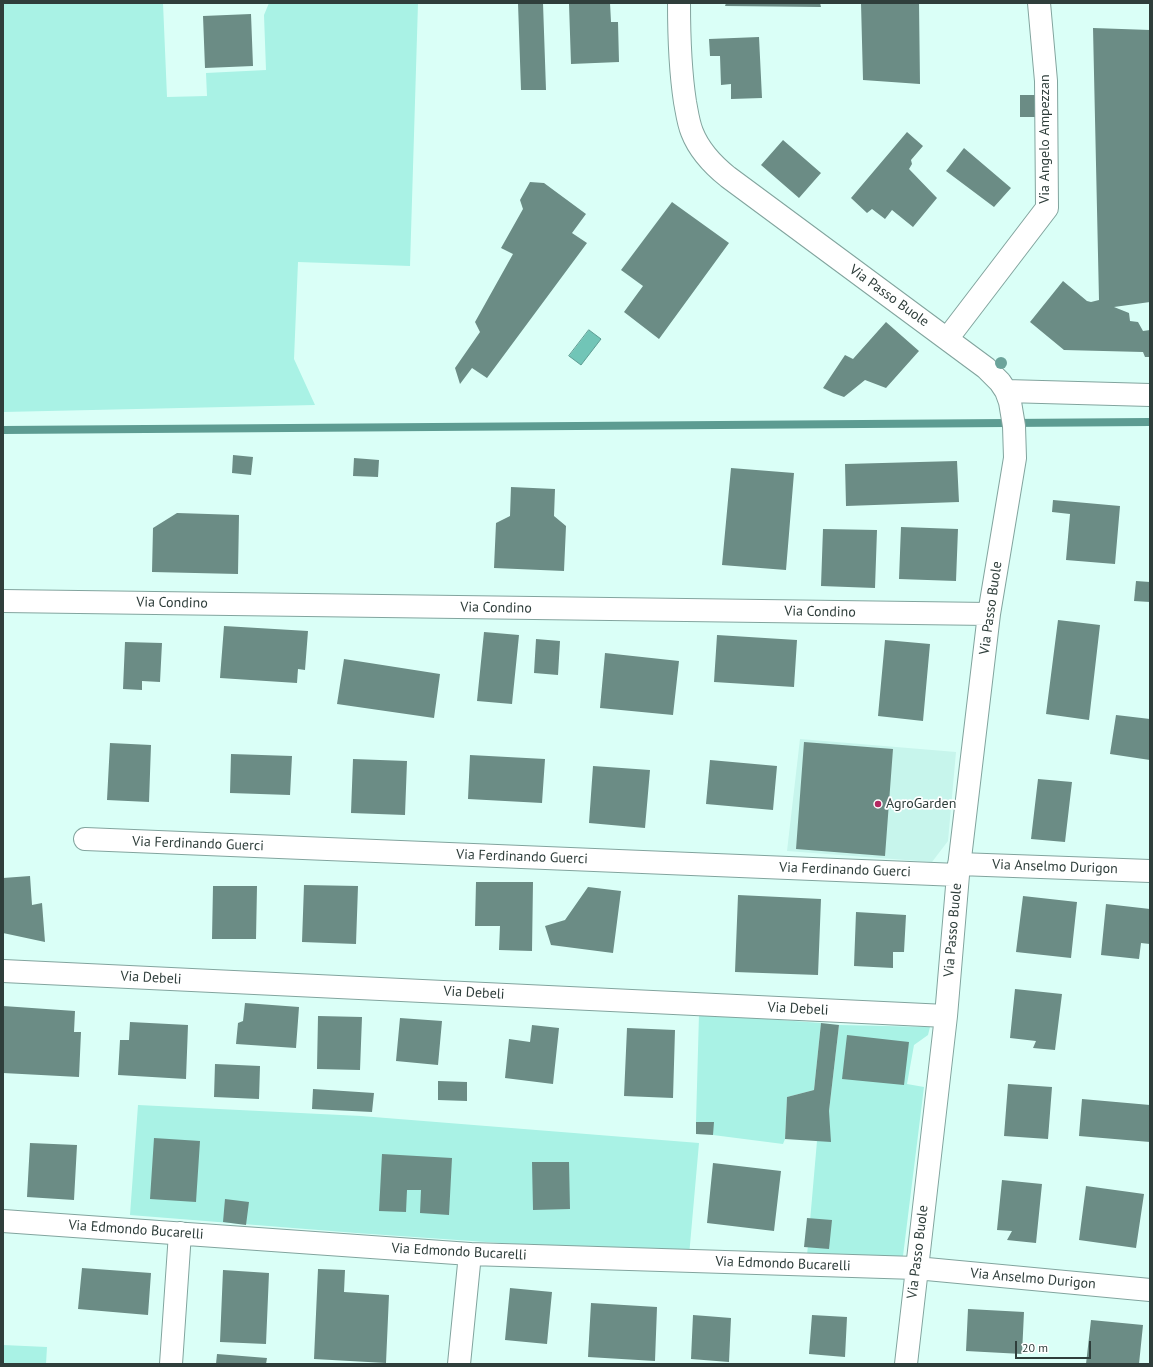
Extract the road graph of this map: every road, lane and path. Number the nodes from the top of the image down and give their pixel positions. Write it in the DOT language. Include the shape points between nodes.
graph roads {
  1 [pos="679,3"];
  2 [pos="1039,3"];
  3 [pos="947,339"];
  4 [pos="1150,395"];
  5 [pos="1008,396"];
  6 [pos="3,601"];
  7 [pos="989,614"];
  8 [pos="85,839"];
  9 [pos="958,869"];
  10 [pos="1150,871"];
  11 [pos="3,971"];
  12 [pos="946,1016"];
  13 [pos="3,1221"];
  14 [pos="180,1232"];
  15 [pos="470,1254"];
  16 [pos="916,1268"];
  17 [pos="1150,1290"];
  18 [pos="171,1364"];
  19 [pos="459,1364"];
  20 [pos="906,1364"];
  1 -- 3 [label="street, Via Passo Buole" via="680,52 688,116 698,144 711,162"];
  2 -- 3 [label="street, Via Angelo Ampezzan" via="1046,81 1047,208"];
  3 -- 5 [label="street, Via Passo Buole" via="986,368 1000,382"];
  4 -- 5 [label="street"];
  5 -- 7 [label="street, Via Passo Buole" via="1014,426 1014,470"];
  6 -- 7 [label="street, Via Condino"];
  7 -- 9 [label="street, Via Passo Buole"];
  8 -- 9 [label="street, Via Ferdinando Guerci"];
  9 -- 10 [label="street, Via Anselmo Durigon"];
  9 -- 12 [label="street, Via Passo Buole"];
  11 -- 12 [label="street, Via Debeli"];
  12 -- 16 [label="street, Via Passo Buole"];
  13 -- 14 [label="street, Via Edmondo Bucarelli"];
  14 -- 15 [label="street, Via Edmondo Bucarelli"];
  14 -- 18 [label="street"];
  15 -- 16 [label="street, Via Edmondo Bucarelli"];
  15 -- 19 [label="street"];
  16 -- 17 [label="street, Via Anselmo Durigon"];
  16 -- 20 [label="street, Via Passo Buole"];
}
